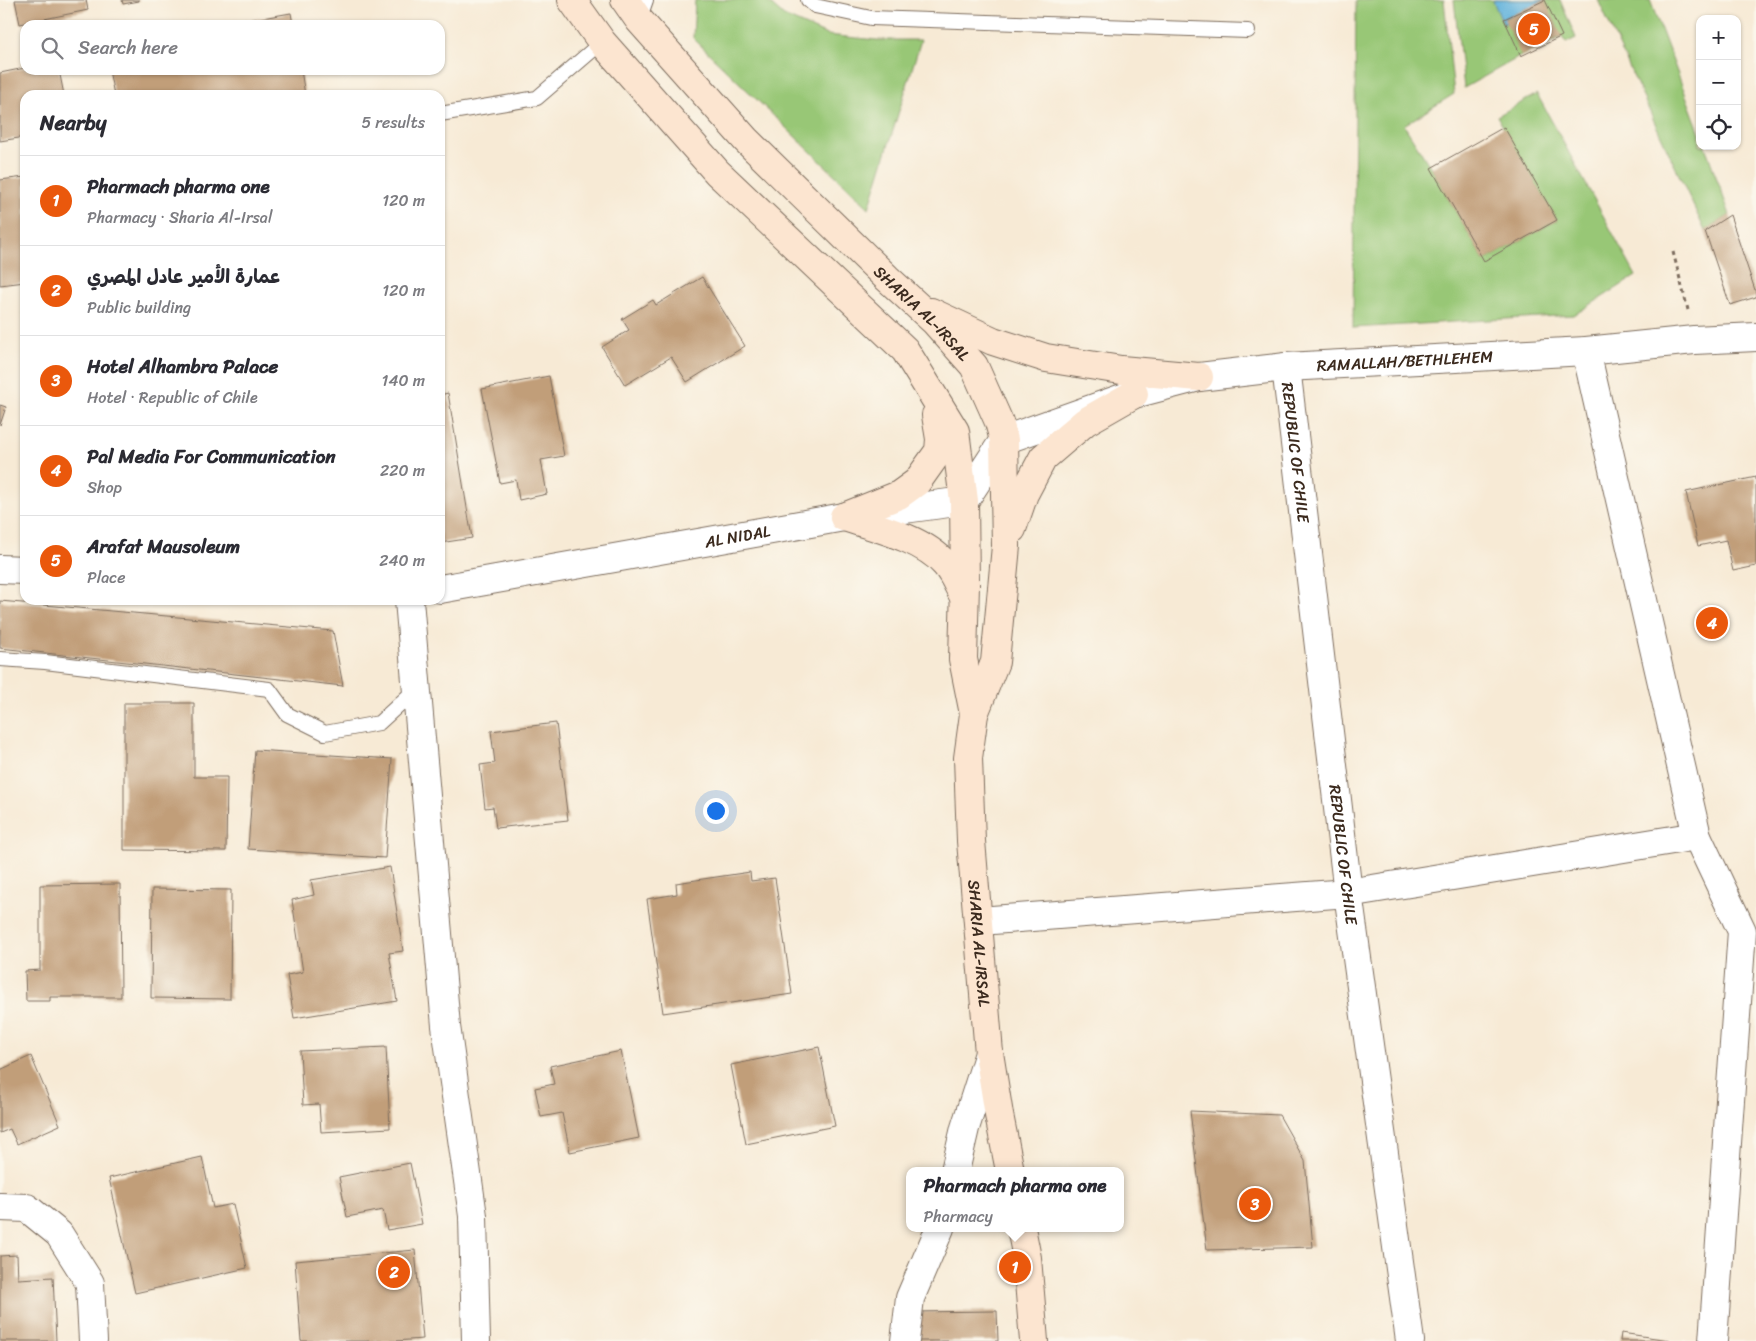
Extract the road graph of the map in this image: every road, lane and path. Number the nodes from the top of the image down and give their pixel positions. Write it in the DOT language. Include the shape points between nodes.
graph roads {
  1 [pos="572,0"];
  2 [pos="808,0"];
  3 [pos="636,7"];
  4 [pos="1248,31"];
  5 [pos="602,42"];
  6 [pos="445,113"];
  7 [pos="1673,252"];
  8 [pos="917,306"];
  9 [pos="1756,337"];
  10 [pos="1694,340"];
  11 [pos="1586,351"];
  12 [pos="1286,367"];
  13 [pos="1199,377"];
  14 [pos="931,389"];
  15 [pos="1134,394"];
  16 [pos="1004,440"];
  17 [pos="964,501"];
  18 [pos="844,517"];
  19 [pos="1006,546"];
  20 [pos="0,568"];
  21 [pos="20,570"];
  22 [pos="445,588"];
  23 [pos="964,598"];
  24 [pos="409,605"];
  25 [pos="0,659"];
  26 [pos="416,689"];
  27 [pos="974,714"];
  28 [pos="1697,836"];
  29 [pos="1348,893"];
  30 [pos="978,921"];
  31 [pos="1749,932"];
  32 [pos="989,1053"];
  33 [pos="956,1167"];
  34 [pos="1009,1167"];
  35 [pos="0,1207"];
  36 [pos="938,1232"];
  37 [pos="1022,1232"];
  38 [pos="93,1341"];
  39 [pos="476,1341"];
  40 [pos="905,1341"];
  41 [pos="1034,1341"];
  42 [pos="1410,1341"];
  43 [pos="1713,1341"];
  1 -- 5 [label="main road, SHARIA AL-IRSAL"];
  2 -- 4 [label="lane" via="815,6 871,18"];
  3 -- 8 [label="main road, SHARIA AL-IRSAL" via="746,140"];
  5 -- 6 [label="lane" via="537,98"];
  5 -- 14 [label="main road, SHARIA AL-IRSAL" via="717,172 905,350"];
  7 -- 10 [label="path"];
  8 -- 13 [label="main road" via="993,341 1046,358 1121,370"];
  8 -- 16 [label="main road, SHARIA AL-IRSAL" via="974,366"];
  9 -- 10 [label="street, RAMALLAH/BETHLEHEM"];
  10 -- 11 [label="street, RAMALLAH/BETHLEHEM"];
  11 -- 12 [label="street, RAMALLAH/BETHLEHEM"];
  11 -- 28 [label="street"];
  12 -- 13 [label="street, RAMALLAH/BETHLEHEM"];
  12 -- 29 [label="street, REPUBLIC OF CHILE"];
  13 -- 15 [label="street, RAMALLAH/BETHLEHEM"];
  14 -- 17 [label="main road, SHARIA AL-IRSAL" via="955,431"];
  14 -- 18 [label="main road" via="940,439 939,451 926,471 905,493"];
  15 -- 16 [label="street, RAMALLAH/BETHLEHEM"];
  15 -- 19 [label="main road" via="1085,422 1043,458 1024,494"];
  16 -- 17 [label="street"];
  16 -- 19 [label="main road, SHARIA AL-IRSAL"];
  17 -- 18 [label="street, AL NIDAL"];
  17 -- 23 [label="main road, SHARIA AL-IRSAL"];
  18 -- 22 [label="street, AL NIDAL"];
  18 -- 23 [label="main road" via="914,542 936,555 952,573"];
  19 -- 27 [label="main road, SHARIA AL-IRSAL" via="994,662"];
  20 -- 21 [label="street"];
  23 -- 27 [label="main road, SHARIA AL-IRSAL" via="963,659"];
  24 -- 26 [label="street"];
  25 -- 26 [label="lane" via="269,689 286,714 325,732 379,723"];
  26 -- 39 [label="street" via="446,1026 473,1216"];
  27 -- 30 [label="main road, SHARIA AL-IRSAL" via="968,758"];
  28 -- 29 [label="street"];
  28 -- 31 [label="street"];
  29 -- 30 [label="street"];
  29 -- 42 [label="street, REPUBLIC OF CHILE"];
  30 -- 32 [label="main road, SHARIA AL-IRSAL"];
  31 -- 43 [label="street"];
  32 -- 33 [label="street"];
  32 -- 34 [label="main road, SHARIA AL-IRSAL"];
  35 -- 38 [label="street" via="27,1208 59,1234 90,1283"];
  36 -- 40 [label="street" via="910,1298"];
  37 -- 41 [label="main road"];
}
